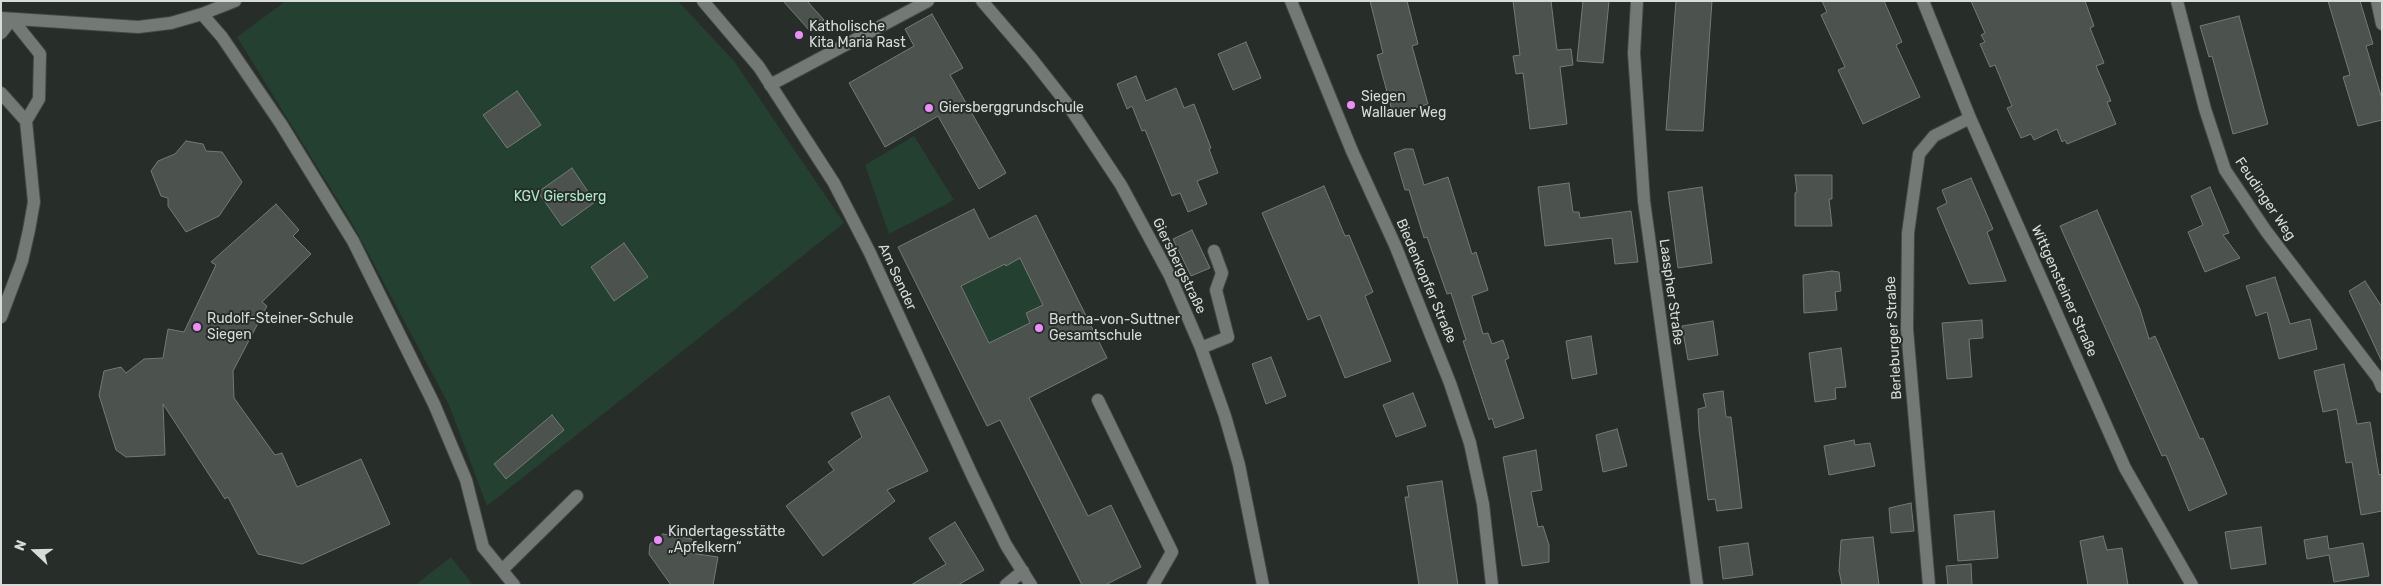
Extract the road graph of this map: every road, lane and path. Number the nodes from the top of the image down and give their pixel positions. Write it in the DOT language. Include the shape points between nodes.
graph roads {
  1 [pos="235,1"];
  2 [pos="703,1"];
  3 [pos="928,1"];
  4 [pos="1291,1"];
  5 [pos="1637,1"];
  6 [pos="1923,1"];
  7 [pos="2177,1"];
  8 [pos="2377,1"];
  9 [pos="986,3"];
  10 [pos="202,14"];
  11 [pos="6,18"];
  12 [pos="2382,24"];
  13 [pos="1,33"];
  14 [pos="770,85"];
  15 [pos="1,93"];
  16 [pos="1970,118"];
  17 [pos="26,121"];
  18 [pos="1214,251"];
  19 [pos="1,317"];
  20 [pos="1201,348"];
  21 [pos="2382,387"];
  22 [pos="1098,400"];
  23 [pos="577,496"];
  24 [pos="502,570"];
  25 [pos="1023,571"];
  26 [pos="514,585"];
  27 [pos="1006,585"];
  28 [pos="1031,585"];
  29 [pos="1153,585"];
  30 [pos="1263,585"];
  31 [pos="1492,585"];
  32 [pos="1697,585"];
  33 [pos="1929,585"];
  34 [pos="2192,585"];
  1 -- 10 [label="street"];
  2 -- 14 [label="street, Am Sender" via="759,67"];
  3 -- 14 [label="street"];
  4 -- 31 [label="street, Biedenkopfer Straße" via="1436,343 1456,400 1470,443 1483,504"];
  5 -- 32 [label="street, Laaspher Straße" via="1634,52 1644,201"];
  6 -- 16 [label="street, Wittgensteiner Straße"];
  7 -- 21 [label="street, Feudinger Weg" via="2205,109 2226,170 2266,231"];
  8 -- 12 [label="street"];
  9 -- 20 [label="street, Giersbergstraße" via="1068,105 1116,178 1170,276"];
  10 -- 11 [label="street" via="138,28"];
  10 -- 24 [label="street" via="222,37 281,124 353,241 434,404 466,480 483,547"];
  11 -- 13 [label="street"];
  11 -- 17 [label="street" via="40,54 39,99"];
  14 -- 25 [label="street, Am Sender" via="834,182 870,252 1006,545"];
  15 -- 17 [label="street"];
  16 -- 33 [label="street, Berleburger Straße" via="1934,136 1919,154 1908,233 1907,329"];
  16 -- 34 [label="street, Wittgensteiner Straße" via="2125,468"];
  17 -- 19 [label="street" via="34,202 22,261"];
  18 -- 20 [label="street" via="1222,273 1216,290 1228,337"];
  20 -- 30 [label="street, Giersbergstraße" via="1239,465"];
  22 -- 29 [label="street" via="1172,552"];
  23 -- 24 [label="street"];
  24 -- 26 [label="street"];
  25 -- 27 [label="street"];
  25 -- 28 [label="street, Am Sender"];
}
